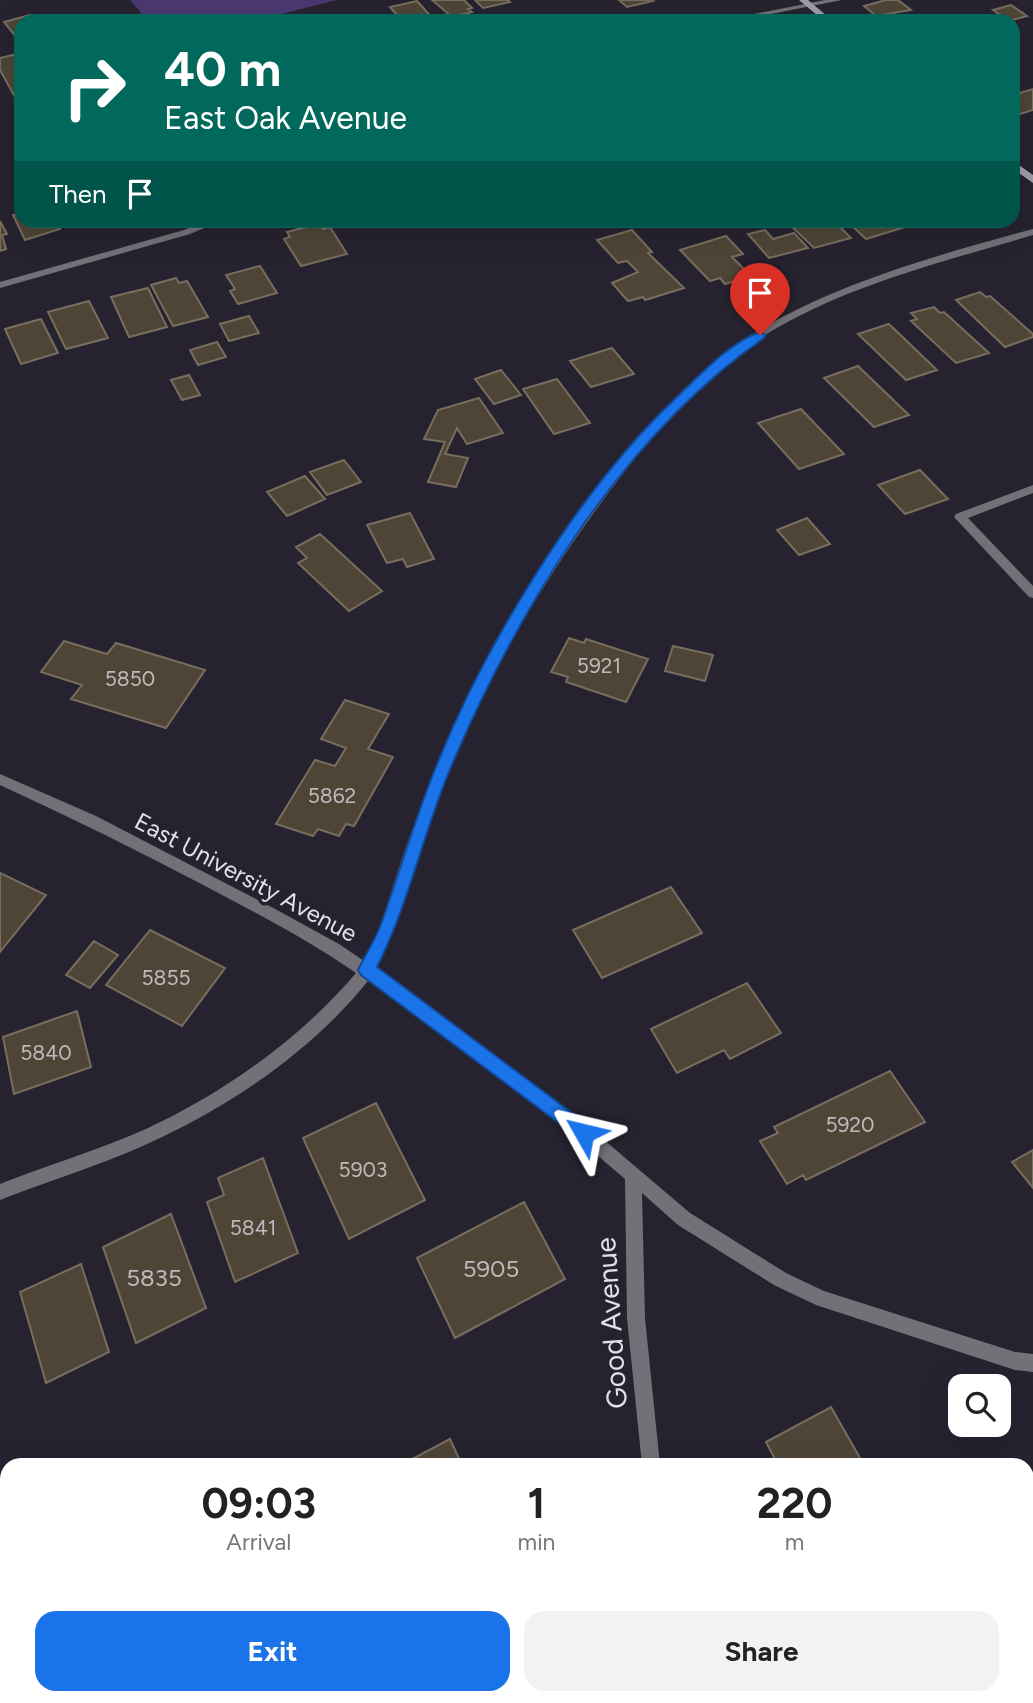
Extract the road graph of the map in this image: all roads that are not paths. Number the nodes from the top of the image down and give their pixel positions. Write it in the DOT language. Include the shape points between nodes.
graph roads {
  1 [pos="838,0"];
  2 [pos="806,3"];
  3 [pos="755,14"];
  4 [pos="820,14"];
  5 [pos="196,228"];
  6 [pos="1033,232"];
  7 [pos="0,285"];
  8 [pos="1033,489"];
  9 [pos="1033,594"];
  10 [pos="0,779"];
  11 [pos="367,970"];
  12 [pos="633,1177"];
  13 [pos="0,1192"];
  14 [pos="1033,1363"];
  15 [pos="650,1458"];
  1 -- 2 [label="street"];
  2 -- 3 [label="street"];
  2 -- 4 [label="main road"];
  5 -- 7 [label="street"];
  6 -- 11 [label="street" via="889,276 803,310 719,364 664,416 600,492 506,636 440,776 386,932"];
  8 -- 9 [label="street" via="960,517"];
  10 -- 11 [label="street, East University Avenue" via="91,820 272,914"];
  11 -- 12 [label="street, East University Avenue" via="584,1133"];
  11 -- 13 [label="street" via="320,1023 233,1087 154,1132"];
  12 -- 14 [label="street, East University Avenue" via="684,1219 802,1291"];
  12 -- 15 [label="street, Good Avenue" via="636,1318"];
}
